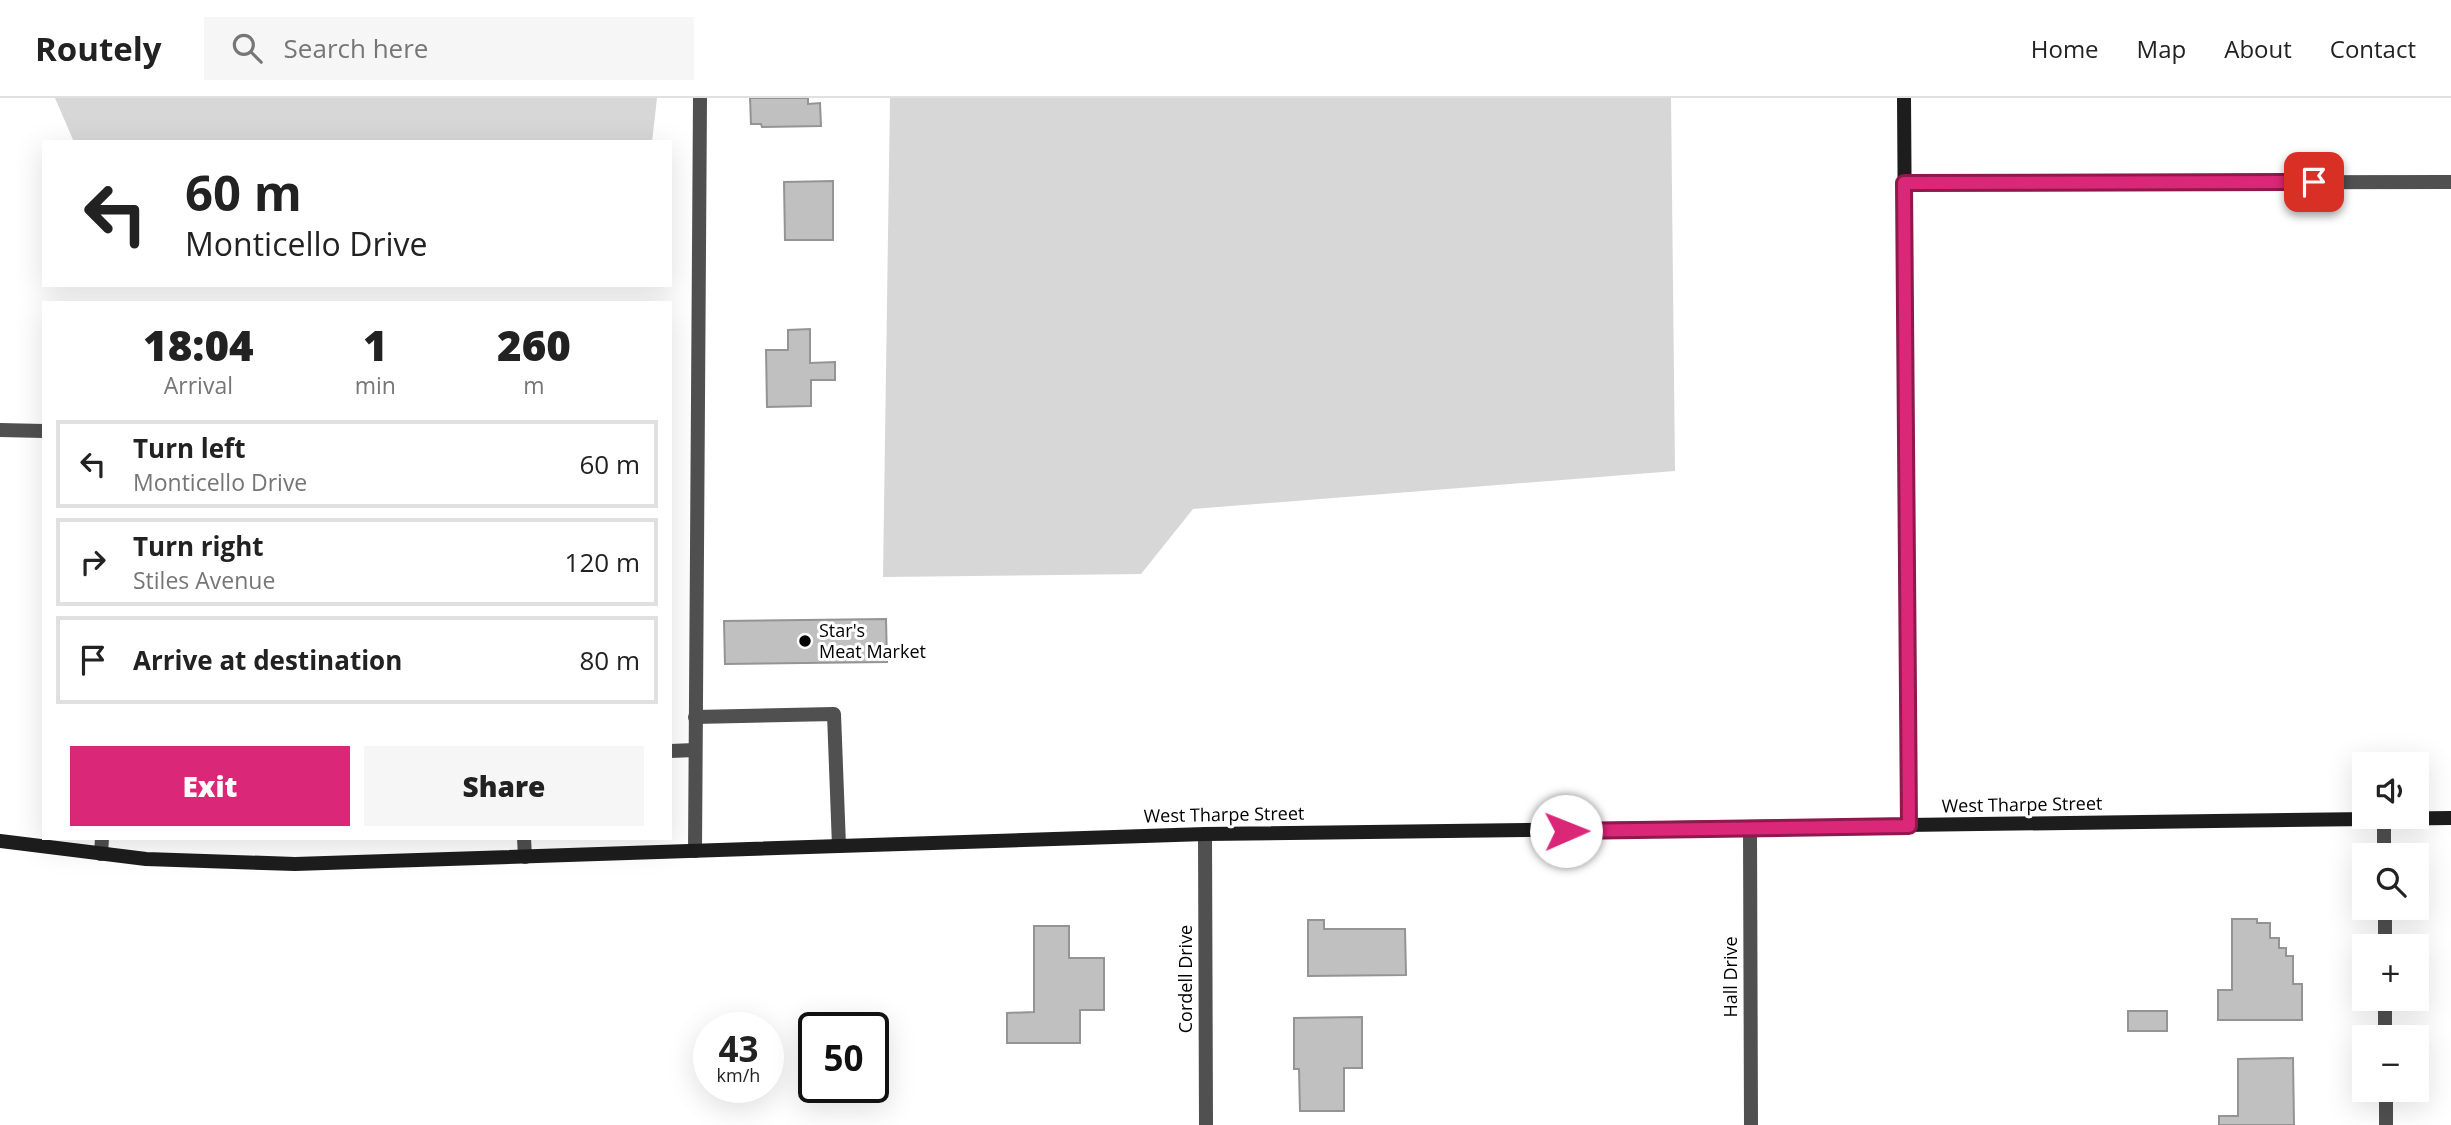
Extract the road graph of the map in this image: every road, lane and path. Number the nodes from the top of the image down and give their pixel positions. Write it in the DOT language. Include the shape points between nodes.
graph roads {
  1 [pos="700,98"];
  2 [pos="1904,98"];
  3 [pos="2451,182"];
  4 [pos="1904,183"];
  5 [pos="0,430"];
  6 [pos="42,431"];
  7 [pos="695,717"];
  8 [pos="695,750"];
  9 [pos="672,751"];
  10 [pos="2451,818"];
  11 [pos="2429,819"];
  12 [pos="2352,820"];
  13 [pos="1909,826"];
  14 [pos="1750,829"];
  15 [pos="1205,834"];
  16 [pos="102,840"];
  17 [pos="524,840"];
  18 [pos="0,841"];
  19 [pos="839,846"];
  20 [pos="695,851"];
  21 [pos="101,854"];
  22 [pos="524,857"];
  23 [pos="2386,1102"];
  24 [pos="1206,1125"];
  25 [pos="1751,1125"];
  26 [pos="2386,1125"];
  1 -- 7 [label="street"];
  2 -- 4 [label="main road"];
  3 -- 4 [label="street"];
  4 -- 13 [label="main road"];
  5 -- 6 [label="street"];
  7 -- 8 [label="street"];
  7 -- 19 [label="street" via="834,713"];
  8 -- 9 [label="street"];
  8 -- 20 [label="street"];
  10 -- 11 [label="main road, West Tharpe Street"];
  12 -- 13 [label="main road, West Tharpe Street"];
  13 -- 14 [label="main road, West Tharpe Street"];
  14 -- 15 [label="main road, West Tharpe Street"];
  14 -- 25 [label="street, Hall Drive"];
  15 -- 19 [label="main road, West Tharpe Street"];
  15 -- 24 [label="street, Cordell Drive"];
  16 -- 21 [label="street"];
  17 -- 22 [label="street"];
  18 -- 21 [label="main road, West Tharpe Street"];
  19 -- 20 [label="main road, West Tharpe Street"];
  20 -- 22 [label="main road, West Tharpe Street"];
  21 -- 22 [label="main road, West Tharpe Street" via="295,864"];
  23 -- 26 [label="street"];
}
